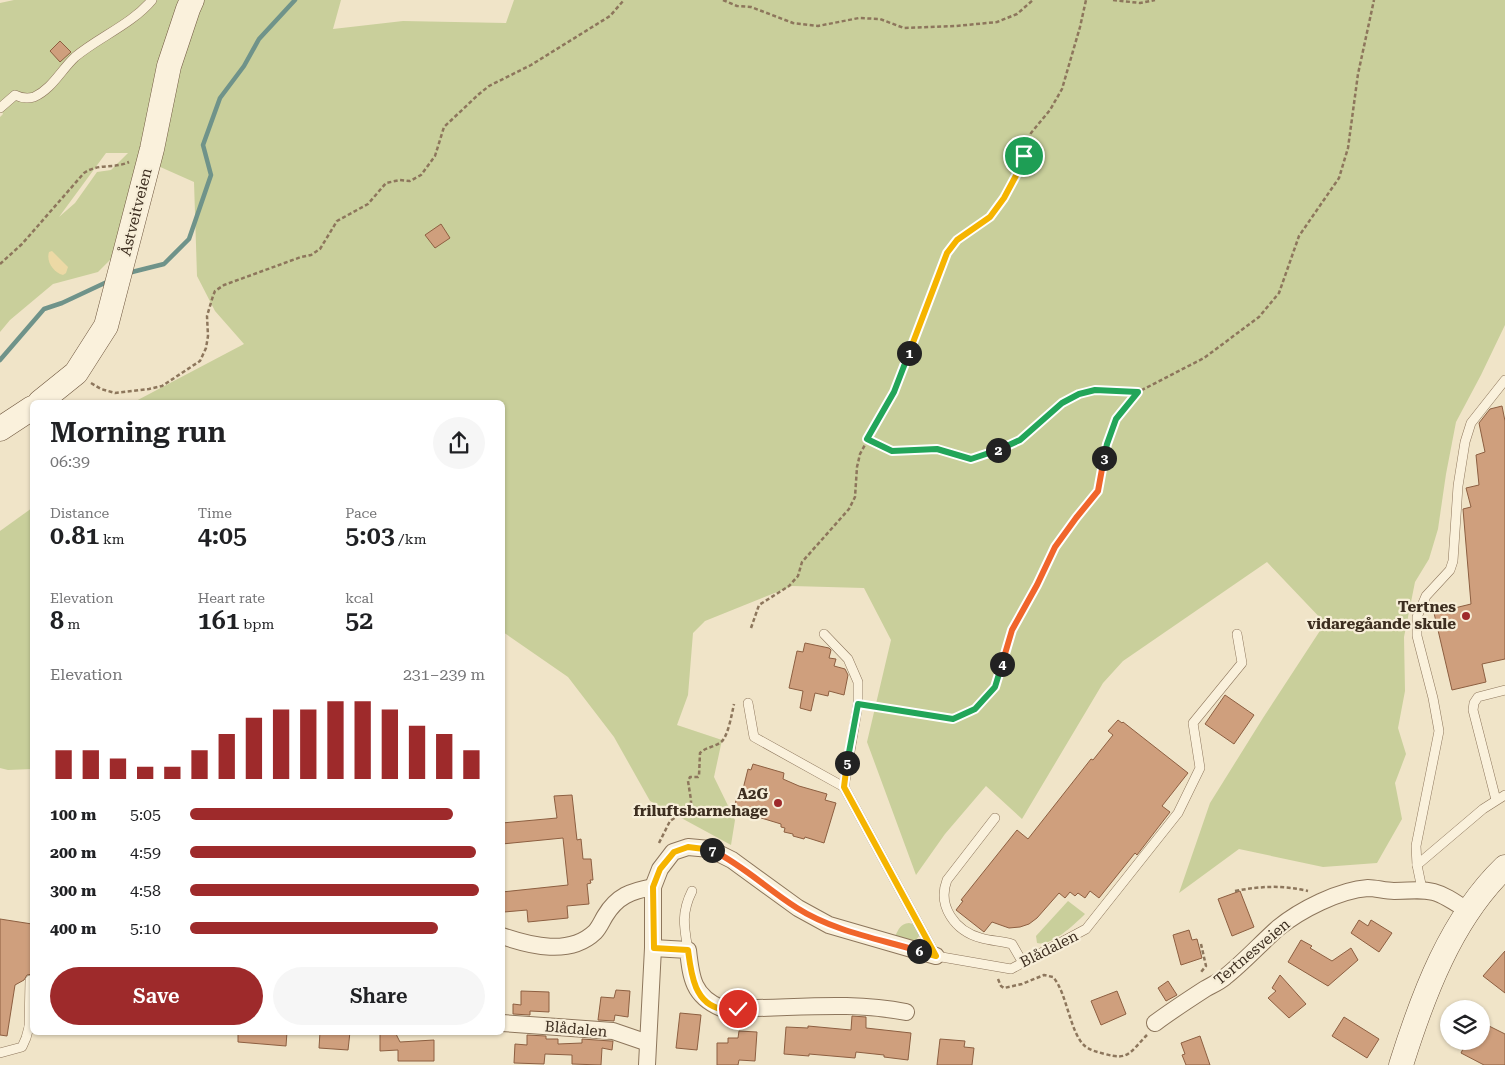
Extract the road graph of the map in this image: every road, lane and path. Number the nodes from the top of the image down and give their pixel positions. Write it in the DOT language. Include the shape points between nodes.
graph roads {
  1 [pos="152,0"];
  2 [pos="192,0"];
  3 [pos="624,0"];
  4 [pos="723,0"];
  5 [pos="1032,0"];
  6 [pos="1086,0"];
  7 [pos="1113,0"];
  8 [pos="1155,0"];
  9 [pos="1374,0"];
  10 [pos="0,108"];
  11 [pos="152,149"];
  12 [pos="0,264"];
  13 [pos="76,373"];
  14 [pos="1505,380"];
  15 [pos="1138,392"];
  16 [pos="42,400"];
  17 [pos="30,409"];
  18 [pos="0,429"];
  19 [pos="867,439"];
  20 [pos="751,628"];
  21 [pos="824,634"];
  22 [pos="1237,634"];
  23 [pos="1505,690"];
  24 [pos="748,703"];
  25 [pos="734,704"];
  26 [pos="858,704"];
  27 [pos="844,787"];
  28 [pos="1505,795"];
  29 [pos="1496,800"];
  30 [pos="996,818"];
  31 [pos="667,860"];
  32 [pos="1417,865"];
  33 [pos="1505,866"];
  34 [pos="653,887"];
  35 [pos="1422,889"];
  36 [pos="692,891"];
  37 [pos="1235,891"];
  38 [pos="1315,892"];
  39 [pos="1468,911"];
  40 [pos="692,928"];
  41 [pos="505,937"];
  42 [pos="1201,944"];
  43 [pos="687,945"];
  44 [pos="654,948"];
  45 [pos="936,956"];
  46 [pos="1022,962"];
  47 [pos="995,966"];
  48 [pos="30,980"];
  49 [pos="1207,988"];
  50 [pos="906,1012"];
  51 [pos="1154,1023"];
  52 [pos="505,1024"];
  53 [pos="30,1027"];
  54 [pos="648,1043"];
  55 [pos="0,1053"];
  56 [pos="647,1065"];
  57 [pos="1401,1065"];
  1 -- 10 [label="lane" via="75,58 34,97 15,95"];
  2 -- 11 [label="street, Åstveitveien" via="169,66"];
  3 -- 13 [label="path" via="610,16 479,94 444,127 435,156 421,175 410,181 386,183 368,204 337,221 312,256 300,257 220,287 212,296 207,316 206,348 200,361 177,378 162,386 115,393 101,389"];
  4 -- 5 [label="path" via="793,23 818,26 858,18 880,19 904,28 996,22 1017,14"];
  6 -- 19 [label="path" via="1062,89 1031,133 1019,170 1004,198 990,217 957,240 947,253 894,392"];
  7 -- 8 [label="path" via="1140,4"];
  9 -- 15 [label="path" via="1358,74 1348,148 1339,178 1299,236 1279,292 1259,317 1204,358"];
  11 -- 12 [label="path" via="143,148 129,162 93,167 84,173 22,244"];
  11 -- 13 [label="street, Åstveitveien" via="106,326"];
  13 -- 16 [label="street, Åstveitveien"];
  14 -- 32 [label="lane" via="1471,423 1464,442 1458,486 1453,561 1450,570 1426,596 1417,617 1417,636 1434,698 1439,731 1416,846"];
  15 -- 19 [label="path" via="1095,390 1079,394 1062,403 1020,440 971,459 937,449 892,451"];
  15 -- 26 [label="path" via="1116,419 1107,444 1098,491 1055,547 1012,630 995,687 975,709 953,719"];
  17 -- 18 [label="street"];
  19 -- 20 [label="path" via="857,466 854,497 849,510 802,562 798,576 789,586 759,605"];
  21 -- 26 [label="lane" via="848,659 858,682"];
  22 -- 46 [label="lane, Blådalen" via="1242,664 1192,723 1200,768 1178,813 1086,929"];
  23 -- 29 [label="lane" via="1478,697 1473,710"];
  24 -- 27 [label="lane" via="754,737"];
  25 -- 31 [label="path" via="726,738 702,751 699,776 690,777 688,781 690,806 670,821 657,847"];
  26 -- 27 [label="lane"];
  27 -- 45 [label="lane"];
  28 -- 29 [label="lane"];
  29 -- 32 [label="lane"];
  30 -- 46 [label="lane" via="946,880 943,890 945,904 953,921 966,931 980,938 1012,944"];
  31 -- 34 [label="street, Blådalen"];
  31 -- 45 [label="street, Blådalen" via="674,852 688,847 710,849 732,860 798,908 829,925"];
  32 -- 35 [label="lane"];
  33 -- 39 [label="street"];
  34 -- 41 [label="street" via="621,896 596,932 579,943 552,948"];
  34 -- 44 [label="street, Blådalen"];
  35 -- 39 [label="street, Tertnesveien" via="1446,896"];
  35 -- 49 [label="street, Tertnesveien" via="1392,891 1367,888 1316,905 1277,929 1241,964"];
  36 -- 43 [label="lane" via="686,904 683,926"];
  37 -- 38 [label="path" via="1262,886"];
  39 -- 57 [label="street" via="1427,992"];
  40 -- 43 [label="lane"];
  42 -- 49 [label="path" via="1206,966 1194,980"];
  43 -- 44 [label="street"];
  43 -- 50 [label="street" via="691,975 698,992 709,1003 721,1008 845,1006"];
  44 -- 54 [label="street, Blådalen"];
  45 -- 47 [label="lane, Blådalen"];
  46 -- 47 [label="lane, Blådalen" via="1010,969"];
  47 -- 51 [label="path" via="1004,988 1044,975 1052,977 1058,984 1080,1040 1092,1051 1125,1056 1151,1032"];
  48 -- 53 [label="lane"];
  49 -- 51 [label="street, Tertnesveien"];
  52 -- 54 [label="street, Blådalen" via="612,1031"];
  53 -- 55 [label="lane" via="22,1047"];
  54 -- 56 [label="street, Blådalen"];
}
